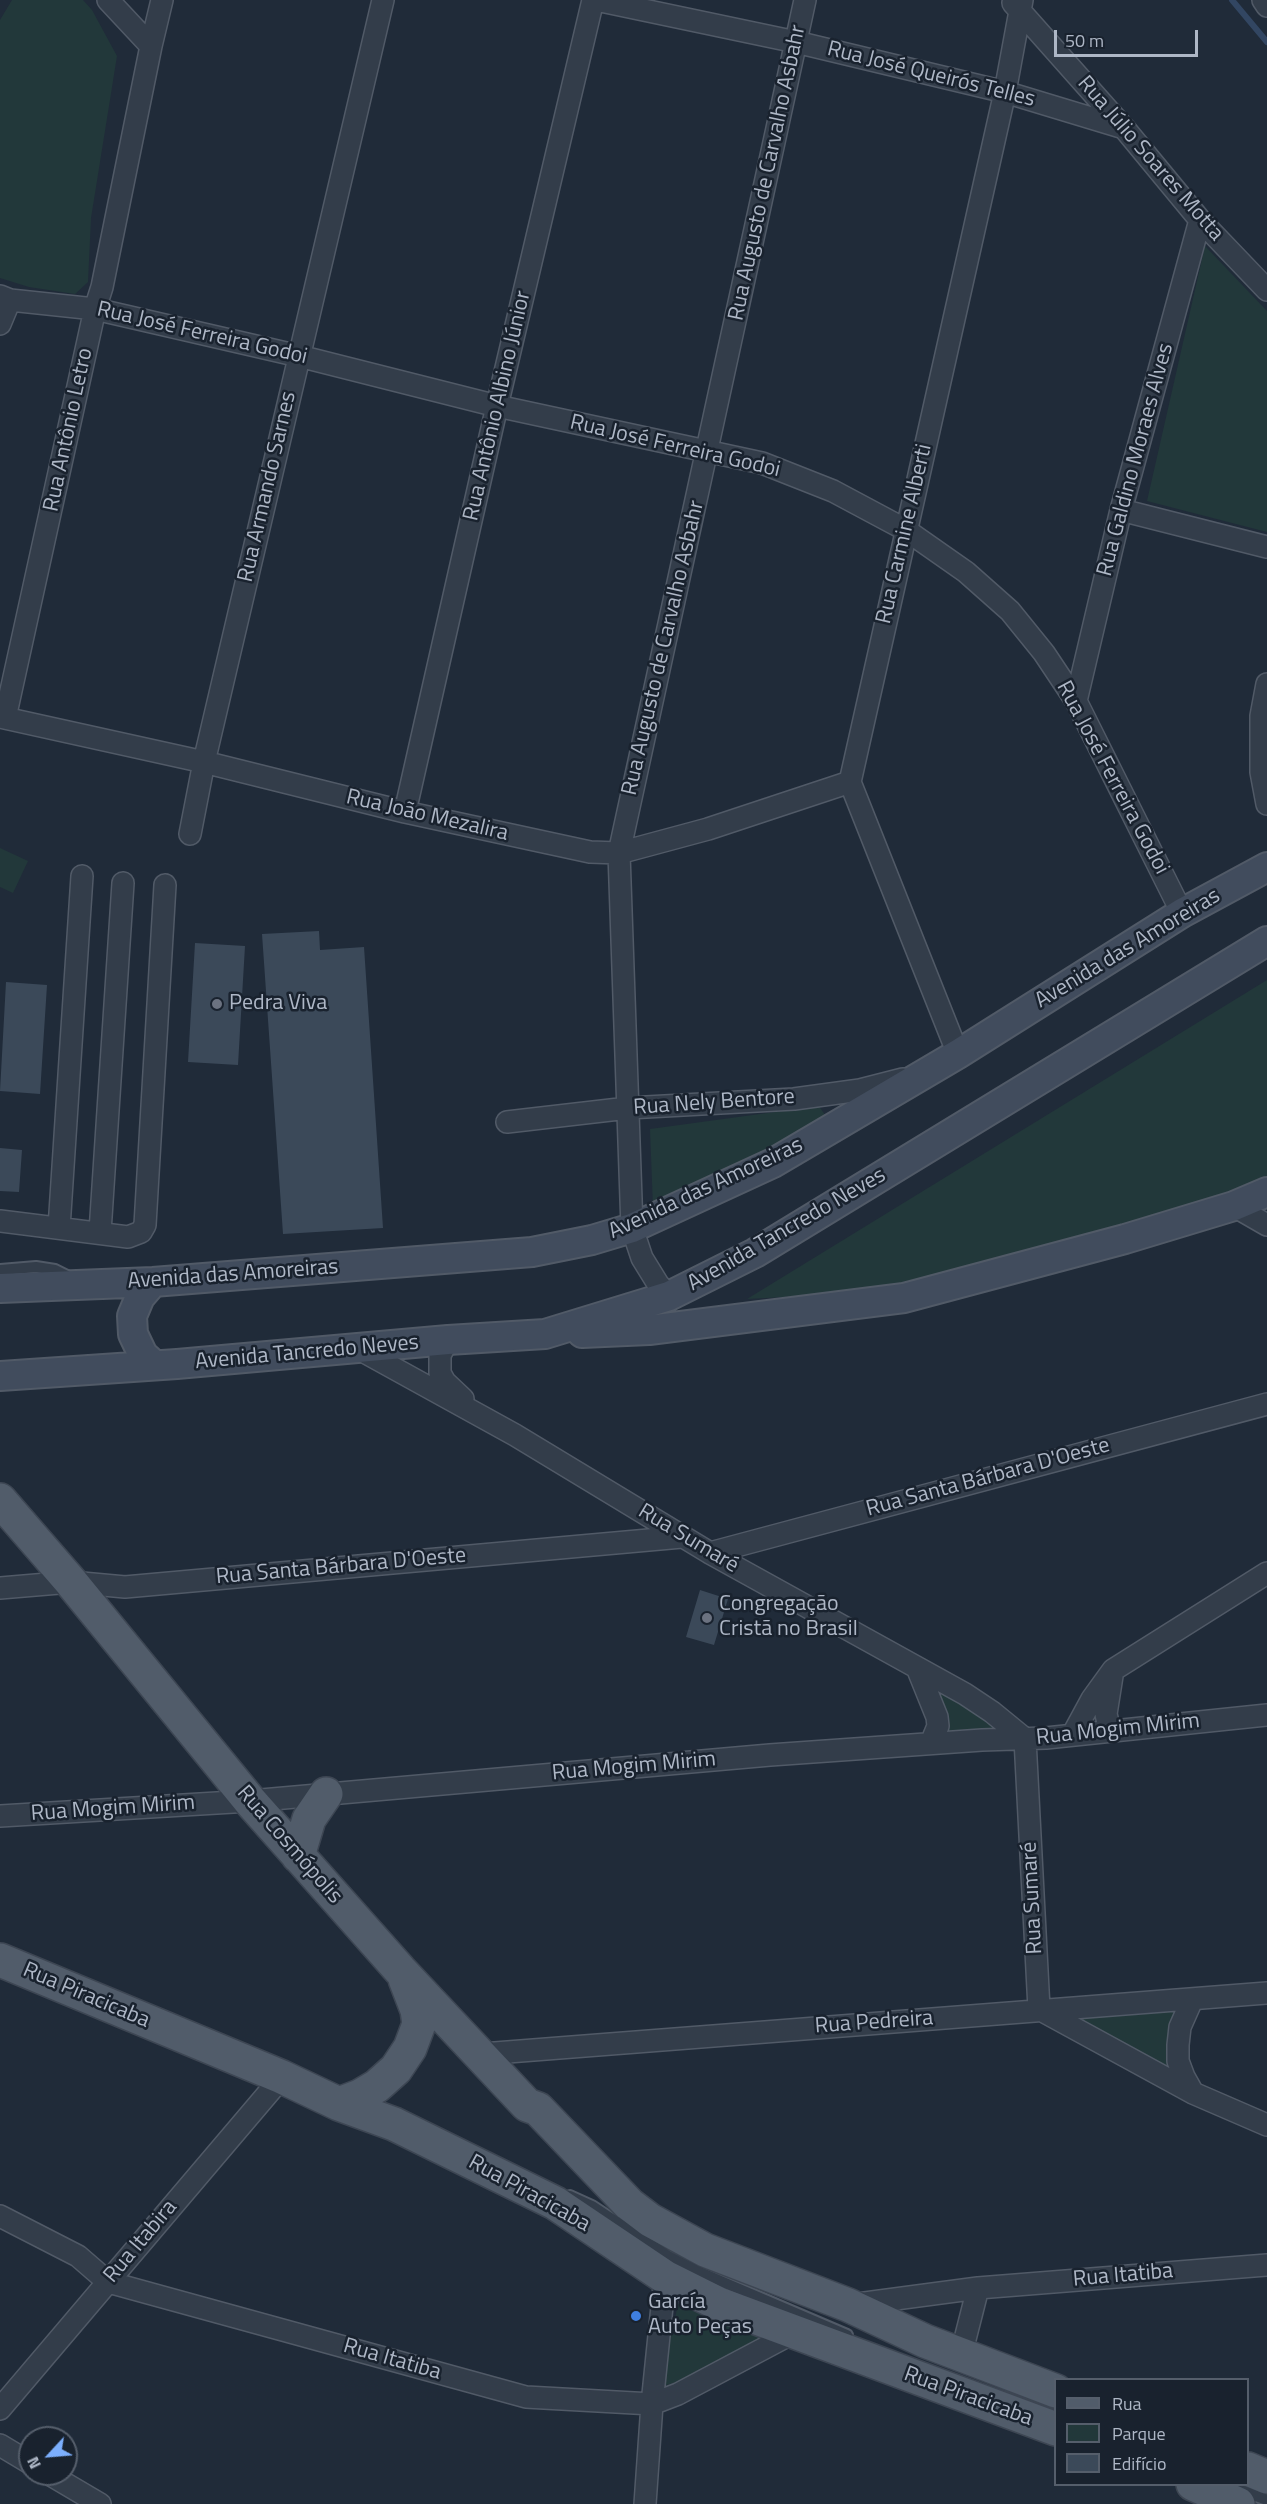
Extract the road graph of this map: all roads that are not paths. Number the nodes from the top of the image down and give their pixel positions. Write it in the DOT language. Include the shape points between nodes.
graph roads {
  1 [pos="108,0"];
  2 [pos="162,0"];
  3 [pos="383,0"];
  4 [pos="595,0"];
  5 [pos="805,0"];
  6 [pos="1263,0"];
  7 [pos="1017,4"];
  8 [pos="1267,6"];
  9 [pos="796,42"];
  10 [pos="151,46"];
  11 [pos="1005,92"];
  12 [pos="1124,128"];
  13 [pos="1200,220"];
  14 [pos="1267,290"];
  15 [pos="5,298"];
  16 [pos="95,309"];
  17 [pos="0,324"];
  18 [pos="299,356"];
  19 [pos="497,406"];
  20 [pos="708,451"];
  21 [pos="1121,510"];
  22 [pos="906,530"];
  23 [pos="1267,547"];
  24 [pos="1267,684"];
  25 [pos="1076,701"];
  26 [pos="2,718"];
  27 [pos="204,762"];
  28 [pos="850,782"];
  29 [pos="1267,804"];
  30 [pos="405,812"];
  31 [pos="190,834"];
  32 [pos="619,853"];
  33 [pos="1267,867"];
  34 [pos="82,876"];
  35 [pos="123,882"];
  36 [pos="165,885"];
  37 [pos="1182,913"];
  38 [pos="1267,941"];
  39 [pos="958,1054"];
  40 [pos="920,1075"];
  41 [pos="628,1108"];
  42 [pos="507,1122"];
  43 [pos="1267,1191"];
  44 [pos="1234,1206"];
  45 [pos="0,1221"];
  46 [pos="1267,1225"];
  47 [pos="59,1228"];
  48 [pos="632,1228"];
  49 [pos="100,1232"];
  50 [pos="0,1270"];
  51 [pos="153,1282"];
  52 [pos="82,1284"];
  53 [pos="0,1288"];
  54 [pos="669,1296"];
  55 [pos="759,1318"];
  56 [pos="545,1334"];
  57 [pos="448,1340"];
  58 [pos="359,1349"];
  59 [pos="153,1364"];
  60 [pos="0,1376"];
  61 [pos="1267,1404"];
  62 [pos="490,1423"];
  63 [pos="0,1500"];
  64 [pos="682,1537"];
  65 [pos="710,1553"];
  66 [pos="1267,1573"];
  67 [pos="71,1582"];
  68 [pos="0,1588"];
  69 [pos="918,1670"];
  70 [pos="1113,1670"];
  71 [pos="1267,1715"];
  72 [pos="1110,1731"];
  73 [pos="1073,1734"];
  74 [pos="1025,1739"];
  75 [pos="931,1743"];
  76 [pos="326,1794"];
  77 [pos="249,1801"];
  78 [pos="0,1816"];
  79 [pos="298,1856"];
  80 [pos="0,1960"];
  81 [pos="400,1970"];
  82 [pos="1267,1993"];
  83 [pos="1192,2000"];
  84 [pos="1039,2009"];
  85 [pos="482,2054"];
  86 [pos="282,2077"];
  87 [pos="1193,2093"];
  88 [pos="339,2104"];
  89 [pos="519,2113"];
  90 [pos="394,2124"];
  91 [pos="1267,2125"];
  92 [pos="487,2157"];
  93 [pos="597,2172"];
  94 [pos="526,2176"];
  95 [pos="610,2201"];
  96 [pos="0,2216"];
  97 [pos="1267,2265"];
  98 [pos="665,2277"];
  99 [pos="108,2282"];
  100 [pos="978,2288"];
  101 [pos="795,2297"];
  102 [pos="858,2316"];
  103 [pos="793,2333"];
  104 [pos="854,2337"];
  105 [pos="961,2355"];
  106 [pos="1054,2390"];
  107 [pos="1013,2401"];
  108 [pos="1054,2401"];
  109 [pos="652,2404"];
  110 [pos="0,2409"];
  111 [pos="1054,2417"];
  112 [pos="1054,2428"];
  113 [pos="0,2445"];
  114 [pos="18,2456"];
  115 [pos="1249,2469"];
  116 [pos="1267,2477"];
  117 [pos="1249,2480"];
  118 [pos="69,2486"];
  119 [pos="1198,2486"];
  120 [pos="1231,2486"];
  121 [pos="1267,2487"];
  122 [pos="1267,2500"];
  123 [pos="100,2504"];
  124 [pos="645,2504"];
  125 [pos="1238,2504"];
  1 -- 10 [label="street"];
  2 -- 10 [label="street, Rua Antônio Letro"];
  3 -- 18 [label="street, Rua Armando Sarnes"];
  4 -- 9 [label="street, Rua José Queirós Telles"];
  4 -- 19 [label="street, Rua Antônio Albino Júnior"];
  5 -- 9 [label="street, Rua Augusto de Carvalho Asbahr"];
  6 -- 8 [label="street"];
  7 -- 11 [label="street, Rua Carmine Alberti"];
  7 -- 12 [label="street, Rua Júlio Soares Motta"];
  9 -- 11 [label="street, Rua José Queirós Telles"];
  9 -- 20 [label="street, Rua Augusto de Carvalho Asbahr"];
  10 -- 16 [label="street, Rua Antônio Letro"];
  11 -- 12 [label="street, Rua José Queirós Telles"];
  11 -- 22 [label="street, Rua Carmine Alberti"];
  12 -- 13 [label="street, Rua Júlio Soares Motta"];
  13 -- 14 [label="street, Rua Júlio Soares Motta"];
  13 -- 21 [label="street, Rua Galdino Moraes Alves"];
  15 -- 16 [label="street, Rua José Ferreira Godoi"];
  15 -- 17 [label="street"];
  16 -- 18 [label="street, Rua José Ferreira Godoi"];
  16 -- 26 [label="street, Rua Antônio Letro"];
  18 -- 19 [label="street, Rua José Ferreira Godoi"];
  18 -- 27 [label="street, Rua Armando Sarnes"];
  19 -- 20 [label="street, Rua José Ferreira Godoi"];
  19 -- 30 [label="street, Rua Antônio Albino Júnior"];
  20 -- 22 [label="street, Rua José Ferreira Godoi" via="762,463 823,487"];
  20 -- 32 [label="street, Rua Augusto de Carvalho Asbahr"];
  21 -- 23 [label="street"];
  21 -- 25 [label="street, Rua Galdino Moraes Alves"];
  22 -- 25 [label="street, Rua José Ferreira Godoi" via="966,572 1010,611 1044,652"];
  22 -- 28 [label="street, Rua Carmine Alberti"];
  24 -- 29 [label="street" via="1261,716 1261,772"];
  25 -- 37 [label="street, Rua José Ferreira Godoi"];
  26 -- 27 [label="street, Rua João Mezalira"];
  27 -- 30 [label="street, Rua João Mezalira"];
  27 -- 31 [label="street, Rua Armando Sarnes"];
  28 -- 32 [label="street, Rua João Mezalira" via="708,829"];
  28 -- 39 [label="street"];
  30 -- 32 [label="street, Rua João Mezalira" via="590,852"];
  32 -- 41 [label="street, Rua Augusto de Carvalho Asbahr"];
  33 -- 37 [label="main road, Avenida das Amoreiras"];
  34 -- 47 [label="street"];
  35 -- 49 [label="street"];
  36 -- 49 [label="street" via="145,1225 132,1237"];
  37 -- 39 [label="main road, Avenida das Amoreiras"];
  38 -- 54 [label="main road, Avenida Tancredo Neves" via="765,1247"];
  39 -- 40 [label="main road, Avenida das Amoreiras"];
  40 -- 41 [label="street, Rua Nely Bentore" via="860,1090 794,1099"];
  40 -- 48 [label="main road, Avenida das Amoreiras" via="773,1163"];
  41 -- 42 [label="street, Rua Nely Bentore"];
  41 -- 48 [label="street, Rua Augusto de Carvalho Asbahr"];
  43 -- 44 [label="main road"];
  44 -- 46 [label="street"];
  44 -- 55 [label="main road" via="904,1298"];
  45 -- 47 [label="street"];
  47 -- 49 [label="street"];
  48 -- 51 [label="main road, Avenida das Amoreiras" via="532,1252"];
  48 -- 54 [label="street, Rua Augusto de Carvalho Asbahr" via="642,1258"];
  50 -- 52 [label="lane" via="55,1270"];
  51 -- 52 [label="main road, Avenida das Amoreiras"];
  51 -- 59 [label="main road" via="140,1297 132,1316 133,1334 143,1355"];
  52 -- 53 [label="main road, Avenida das Amoreiras"];
  54 -- 55 [label="main road" via="698,1310"];
  54 -- 56 [label="main road, Avenida Tancredo Neves"];
  55 -- 56 [label="main road" via="649,1330"];
  56 -- 57 [label="main road, Avenida Tancredo Neves"];
  57 -- 58 [label="main road, Avenida Tancredo Neves"];
  57 -- 62 [label="street, Rua Sumaré" via="439,1365 445,1382"];
  58 -- 59 [label="main road, Avenida Tancredo Neves"];
  58 -- 62 [label="street, Rua Sumaré"];
  59 -- 60 [label="main road, Avenida Tancredo Neves"];
  61 -- 65 [label="street, Rua Santa Bárbara D'Oeste"];
  62 -- 64 [label="street, Rua Sumaré"];
  63 -- 67 [label="main road, Rua Cosmópolis"];
  64 -- 65 [label="street, Rua Sumaré"];
  64 -- 67 [label="street, Rua Santa Bárbara D'Oeste" via="125,1587"];
  65 -- 69 [label="street, Rua Sumaré"];
  66 -- 70 [label="street"];
  67 -- 68 [label="street, Rua Santa Bárbara D'Oeste"];
  67 -- 77 [label="main road, Rua Cosmópolis"];
  69 -- 74 [label="street, Rua Sumaré" via="992,1712"];
  69 -- 75 [label="street" via="937,1717"];
  70 -- 72 [label="street" via="1106,1714"];
  70 -- 73 [label="street"];
  71 -- 72 [label="street, Rua Mogim Mirim"];
  72 -- 73 [label="street, Rua Mogim Mirim"];
  73 -- 74 [label="street, Rua Mogim Mirim"];
  74 -- 75 [label="street, Rua Mogim Mirim"];
  74 -- 84 [label="street, Rua Sumaré"];
  75 -- 76 [label="street, Rua Mogim Mirim"];
  76 -- 77 [label="street, Rua Mogim Mirim"];
  76 -- 79 [label="main road" via="309,1819"];
  77 -- 78 [label="street, Rua Mogim Mirim"];
  77 -- 79 [label="main road, Rua Cosmópolis"];
  79 -- 81 [label="main road, Rua Cosmópolis"];
  80 -- 86 [label="main road, Rua Piracicaba"];
  81 -- 85 [label="main road, Rua Cosmópolis"];
  81 -- 88 [label="main road" via="417,2010 416,2037 396,2069 377,2086"];
  82 -- 83 [label="street, Rua Pedreira"];
  83 -- 84 [label="street, Rua Pedreira"];
  83 -- 87 [label="street" via="1180,2027 1178,2061"];
  84 -- 85 [label="street, Rua Pedreira"];
  84 -- 87 [label="street"];
  85 -- 89 [label="lane"];
  85 -- 93 [label="main road, Rua Cosmópolis"];
  86 -- 88 [label="main road, Rua Piracicaba"];
  86 -- 99 [label="street, Rua Itabira"];
  87 -- 91 [label="street"];
  88 -- 90 [label="main road, Rua Piracicaba"];
  90 -- 92 [label="lane" via="412,2122"];
  90 -- 98 [label="main road, Rua Piracicaba" via="555,2203"];
  93 -- 102 [label="main road, Rua Piracicaba" via="650,2220 705,2250"];
  94 -- 104 [label="lane" via="592,2205 618,2225 695,2270"];
  95 -- 101 [label="lane" via="642,2226 701,2257"];
  96 -- 99 [label="street, Rua Itatiba" via="78,2256"];
  97 -- 100 [label="street, Rua Itatiba"];
  98 -- 103 [label="main road, Rua Piracicaba" via="719,2304"];
  98 -- 109 [label="street"];
  99 -- 109 [label="street, Rua Itatiba" via="526,2397"];
  99 -- 110 [label="street, Rua Itabira"];
  100 -- 102 [label="street, Rua Itatiba"];
  100 -- 105 [label="street"];
  102 -- 105 [label="main road, Rua Piracicaba"];
  102 -- 108 [label="lane"];
  103 -- 109 [label="street, Rua Itatiba"];
  103 -- 112 [label="main road, Rua Piracicaba"];
  105 -- 106 [label="main road, Rua Piracicaba"];
  107 -- 111 [label="lane"];
  109 -- 124 [label="street"];
  113 -- 114 [label="street"];
  115 -- 116 [label="main road"];
  117 -- 121 [label="lane"];
  118 -- 123 [label="street"];
  119 -- 125 [label="main road"];
  120 -- 122 [label="lane"];
}
